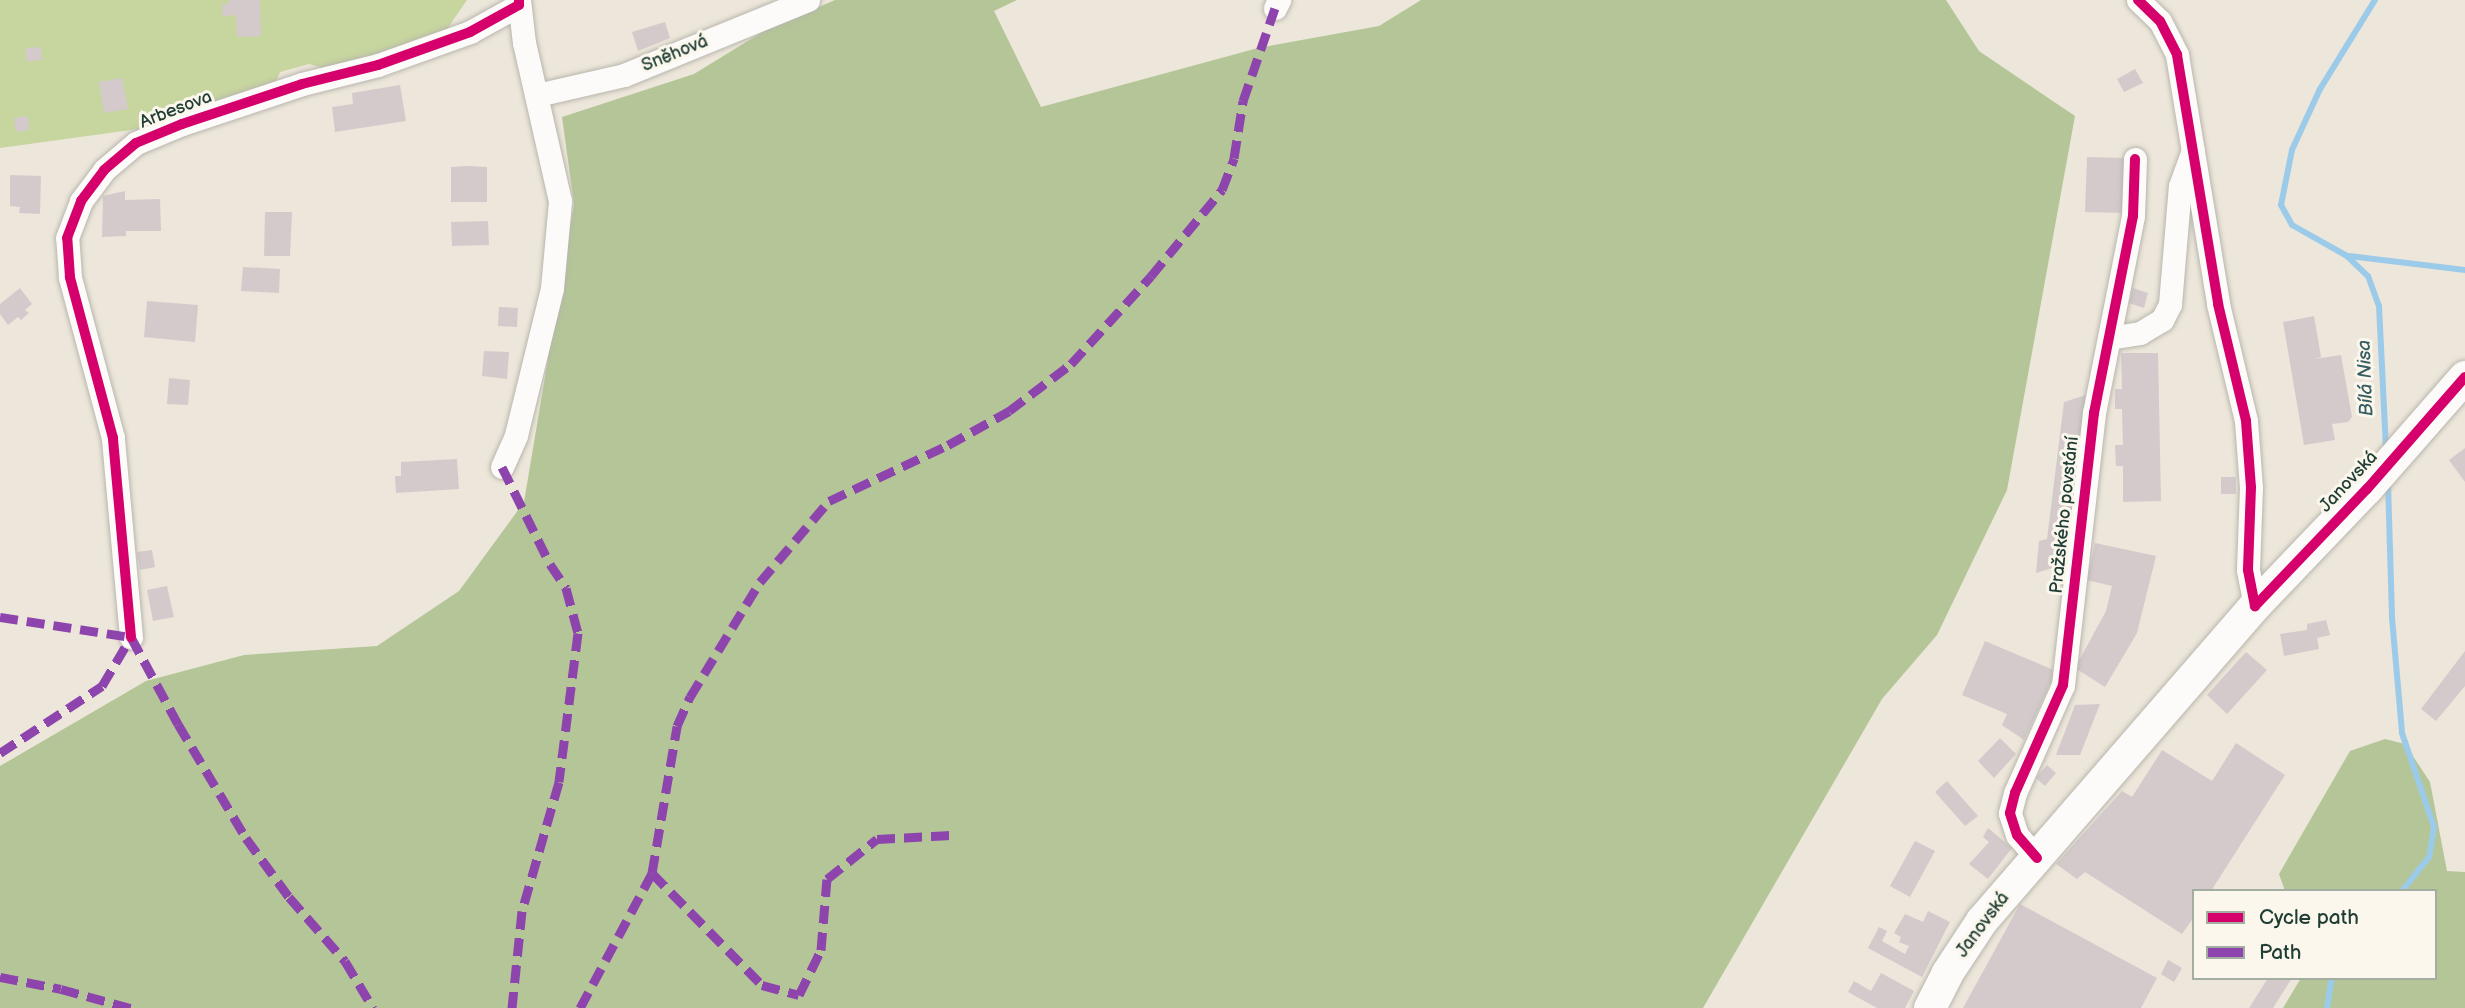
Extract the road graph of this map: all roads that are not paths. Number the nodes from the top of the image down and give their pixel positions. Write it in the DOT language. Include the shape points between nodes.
graph roads {
  1 [pos="808,0"];
  2 [pos="2138,0"];
  3 [pos="519,3"];
  4 [pos="537,95"];
  5 [pos="2194,148"];
  6 [pos="2135,159"];
  7 [pos="2109,338"];
  8 [pos="2465,377"];
  9 [pos="502,467"];
  10 [pos="2255,606"];
  11 [pos="131,636"];
  12 [pos="2037,858"];
  13 [pos="1930,1008"];
  1 -- 4 [label="street, Sněhová" via="624,75"];
  2 -- 5 [label="street" via="2160,21 2177,55"];
  3 -- 4 [label="street, Arbesova"];
  3 -- 11 [label="street, Arbesova" via="470,32 182,124 136,144 104,170 80,201 67,238 69,277 113,438"];
  4 -- 9 [label="street, Arbesova" via="560,201 552,288 516,435"];
  5 -- 7 [label="street" via="2180,186 2170,304 2162,320 2140,333"];
  5 -- 10 [label="street" via="2218,304 2246,421 2251,487 2248,570"];
  6 -- 7 [label="street, Pražského povstání" via="2133,216"];
  7 -- 12 [label="street, Pražského povstání" via="2094,413 2063,685 2010,813 2017,835"];
  8 -- 10 [label="street, Janovská"];
  10 -- 12 [label="street, Janovská"];
  12 -- 13 [label="street, Janovská" via="1982,921"];
}
